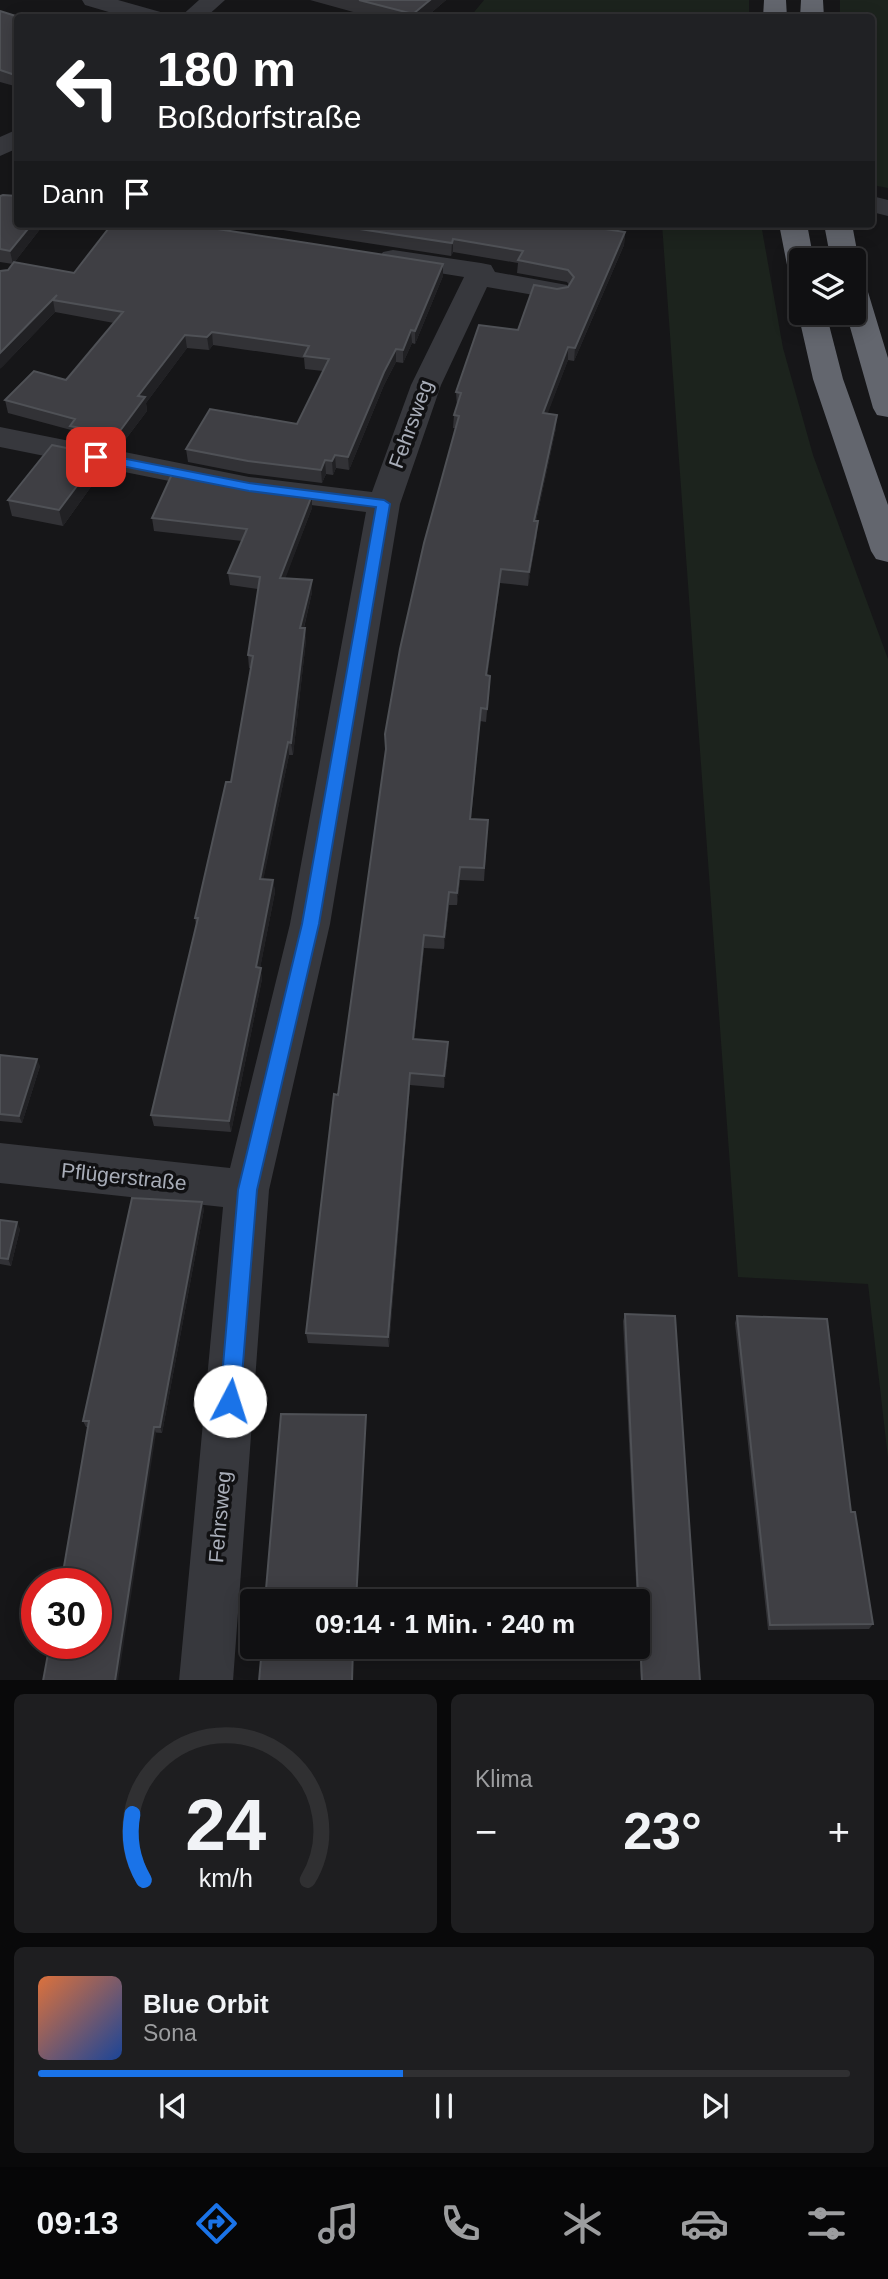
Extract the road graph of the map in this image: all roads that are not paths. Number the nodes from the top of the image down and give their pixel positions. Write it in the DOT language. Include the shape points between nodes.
graph roads {
  1 [pos="93,0"];
  2 [pos="214,0"];
  3 [pos="142,14"];
  4 [pos="195,14"];
  5 [pos="794,228"];
  6 [pos="839,228"];
  7 [pos="797,248"];
  8 [pos="843,248"];
  9 [pos="360,253"];
  10 [pos="478,277"];
  11 [pos="556,291"];
  12 [pos="815,325"];
  13 [pos="864,325"];
  14 [pos="888,408"];
  15 [pos="6,449"];
  16 [pos="384,504"];
  17 [pos="888,551"];
  18 [pos="0,1163"];
  19 [pos="247,1190"];
  20 [pos="206,1680"];
  1 -- 3 [label="street"];
  2 -- 4 [label="street"];
  5 -- 7 [label="highway"];
  6 -- 8 [label="highway"];
  9 -- 10 [label="street" via="481,271"];
  10 -- 11 [label="street"];
  10 -- 16 [label="street, Fehrsweg" via="441,345 402,443"];
  12 -- 17 [label="highway" via="828,379"];
  13 -- 14 [label="highway"];
  15 -- 16 [label="street"];
  16 -- 19 [label="street, Fehrsweg" via="310,924"];
  18 -- 19 [label="street, Pflügerstraße"];
  19 -- 20 [label="street, Fehrsweg"];
}
